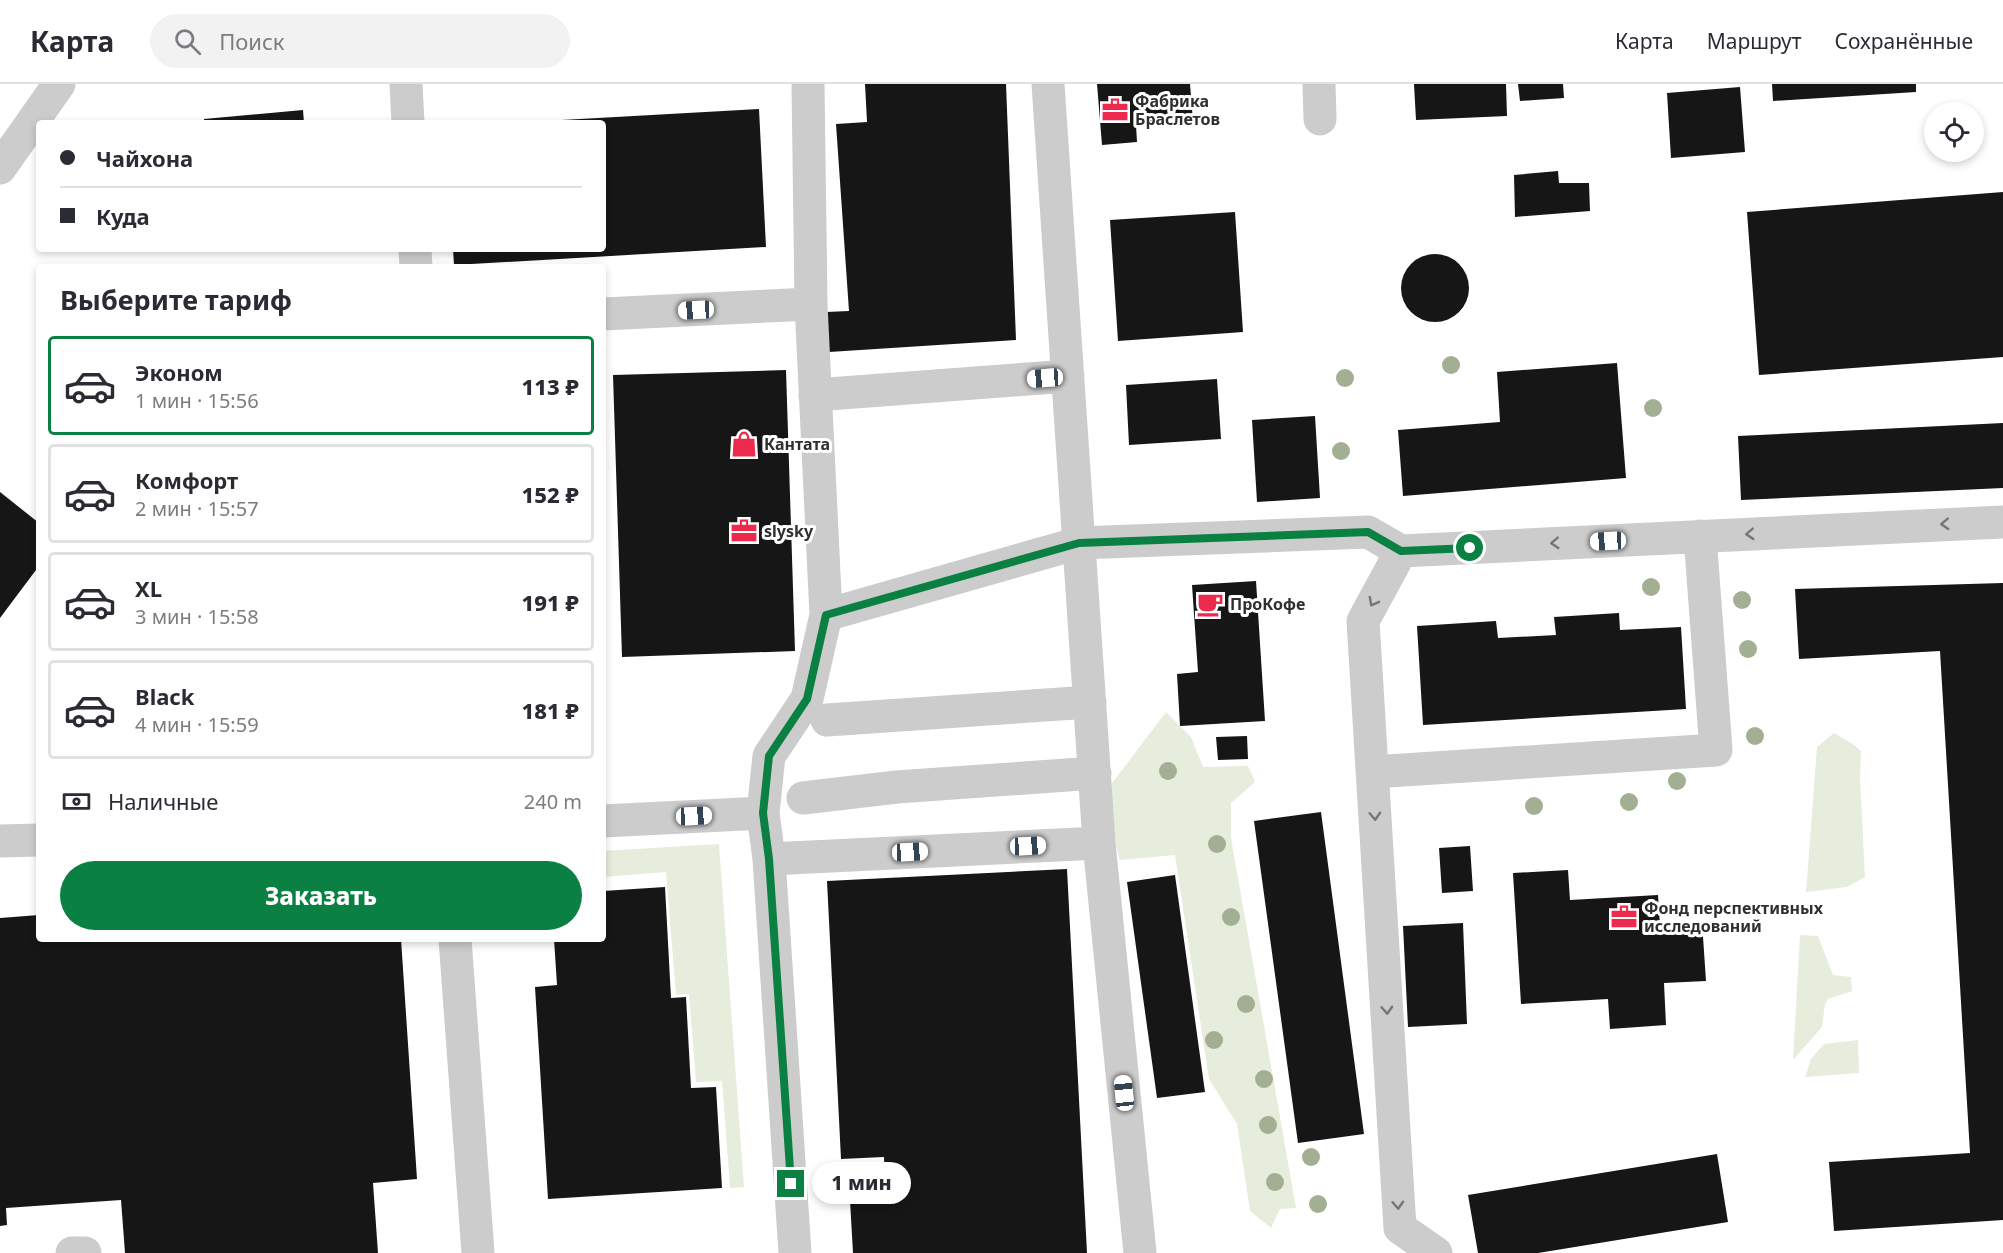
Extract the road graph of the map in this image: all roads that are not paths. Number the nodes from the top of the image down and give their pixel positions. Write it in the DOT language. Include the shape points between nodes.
graph roads {
  1 [pos="59,84"];
  2 [pos="406,84"];
  3 [pos="808,84"];
  4 [pos="1048,84"];
  5 [pos="1319,84"];
  6 [pos="1320,119"];
  7 [pos="408,120"];
  8 [pos="0,168"];
  9 [pos="811,304"];
  10 [pos="606,314"];
  11 [pos="1068,376"];
  12 [pos="815,395"];
  13 [pos="2003,522"];
  14 [pos="1700,536"];
  15 [pos="1079,543"];
  16 [pos="1401,551"];
  17 [pos="826,615"];
  18 [pos="1090,702"];
  19 [pos="827,720"];
  20 [pos="1372,772"];
  21 [pos="1095,773"];
  22 [pos="803,798"];
  23 [pos="763,813"];
  24 [pos="606,821"];
  25 [pos="36,840"];
  26 [pos="0,841"];
  27 [pos="1099,843"];
  28 [pos="769,859"];
  29 [pos="455,942"];
  30 [pos="72,1253"];
  31 [pos="85,1253"];
  32 [pos="478,1253"];
  33 [pos="795,1253"];
  34 [pos="1140,1253"];
  35 [pos="1436,1253"];
  1 -- 8 [label="lane"];
  2 -- 7 [label="lane"];
  3 -- 9 [label="lane"];
  4 -- 11 [label="lane"];
  5 -- 6 [label="lane"];
  9 -- 10 [label="lane"];
  9 -- 12 [label="lane"];
  11 -- 12 [label="lane"];
  11 -- 15 [label="lane"];
  12 -- 17 [label="lane"];
  13 -- 14 [label="lane, one-way"];
  14 -- 16 [label="lane, one-way"];
  14 -- 20 [label="lane" via="1716,750"];
  15 -- 16 [label="lane" via="1368,532"];
  15 -- 17 [label="lane"];
  15 -- 18 [label="lane"];
  16 -- 20 [label="lane, one-way" via="1363,621"];
  17 -- 23 [label="lane" via="807,699 769,756"];
  18 -- 19 [label="lane"];
  18 -- 21 [label="lane"];
  20 -- 35 [label="lane, one-way" via="1400,1228"];
  21 -- 22 [label="lane"];
  21 -- 27 [label="lane"];
  23 -- 24 [label="lane"];
  23 -- 28 [label="lane"];
  25 -- 26 [label="lane"];
  27 -- 28 [label="lane"];
  27 -- 34 [label="lane"];
  28 -- 33 [label="lane"];
  29 -- 32 [label="lane"];
  30 -- 31 [label="lane"];
}
